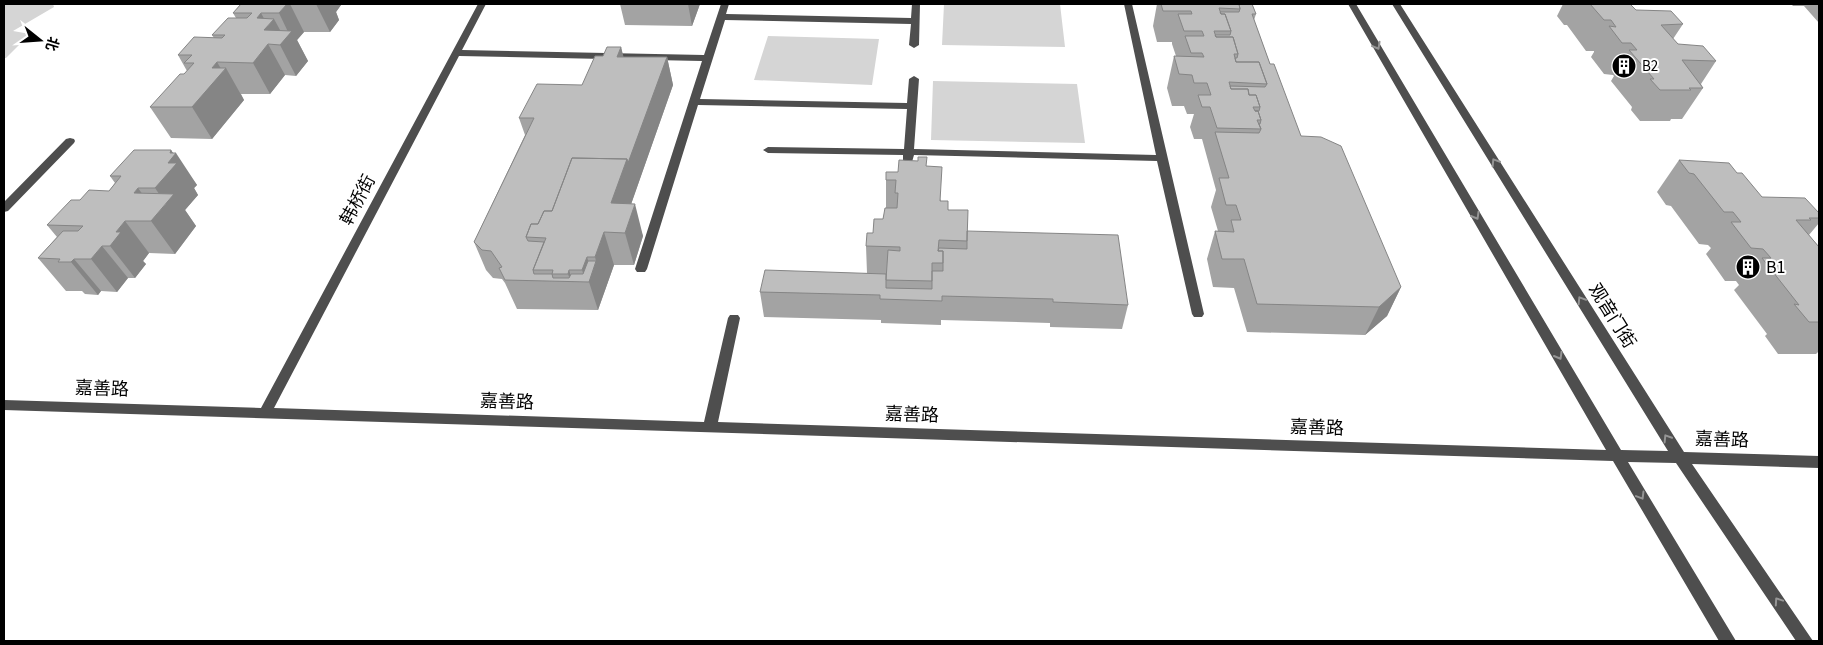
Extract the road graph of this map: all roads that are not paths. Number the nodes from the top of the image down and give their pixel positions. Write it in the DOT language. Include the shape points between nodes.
graph roads {
  1 [pos="482,4"];
  2 [pos="725,4"];
  3 [pos="916,4"];
  4 [pos="1128,4"];
  5 [pos="1352,4"];
  6 [pos="1396,4"];
  7 [pos="721,17"];
  8 [pos="915,21"];
  9 [pos="914,45"];
  10 [pos="456,53"];
  11 [pos="708,58"];
  12 [pos="914,79"];
  13 [pos="694,102"];
  14 [pos="912,106"];
  15 [pos="70,141"];
  16 [pos="768,150"];
  17 [pos="909,152"];
  18 [pos="1162,158"];
  19 [pos="908,174"];
  20 [pos="4,208"];
  21 [pos="641,269"];
  22 [pos="1198,314"];
  23 [pos="734,318"];
  24 [pos="4,405"];
  25 [pos="265,413"];
  26 [pos="710,427"];
  27 [pos="1617,456"];
  28 [pos="1680,458"];
  29 [pos="1819,462"];
  30 [pos="1728,641"];
  31 [pos="1806,641"];
  1 -- 10 [label="street, 韩桥街"];
  2 -- 7 [label="street"];
  3 -- 8 [label="street"];
  4 -- 18 [label="street"];
  5 -- 27 [label="street, one-way"];
  28 -- 6 [label="street, 观音门街, one-way"];
  7 -- 8 [label="street"];
  7 -- 11 [label="street"];
  8 -- 9 [label="street"];
  10 -- 11 [label="street"];
  10 -- 25 [label="street, 韩桥街"];
  11 -- 13 [label="street"];
  12 -- 14 [label="street"];
  13 -- 14 [label="street"];
  13 -- 21 [label="street"];
  14 -- 17 [label="street"];
  15 -- 20 [label="street"];
  16 -- 17 [label="street"];
  17 -- 18 [label="street"];
  17 -- 19 [label="street"];
  18 -- 22 [label="street"];
  23 -- 26 [label="street"];
  24 -- 25 [label="street, 嘉善路"];
  25 -- 26 [label="street, 嘉善路"];
  26 -- 27 [label="street, 嘉善路"];
  27 -- 28 [label="street, 嘉善路"];
  27 -- 30 [label="street, one-way"];
  28 -- 29 [label="street, 嘉善路"];
  31 -- 28 [label="street, 观音门街, one-way"];
}
